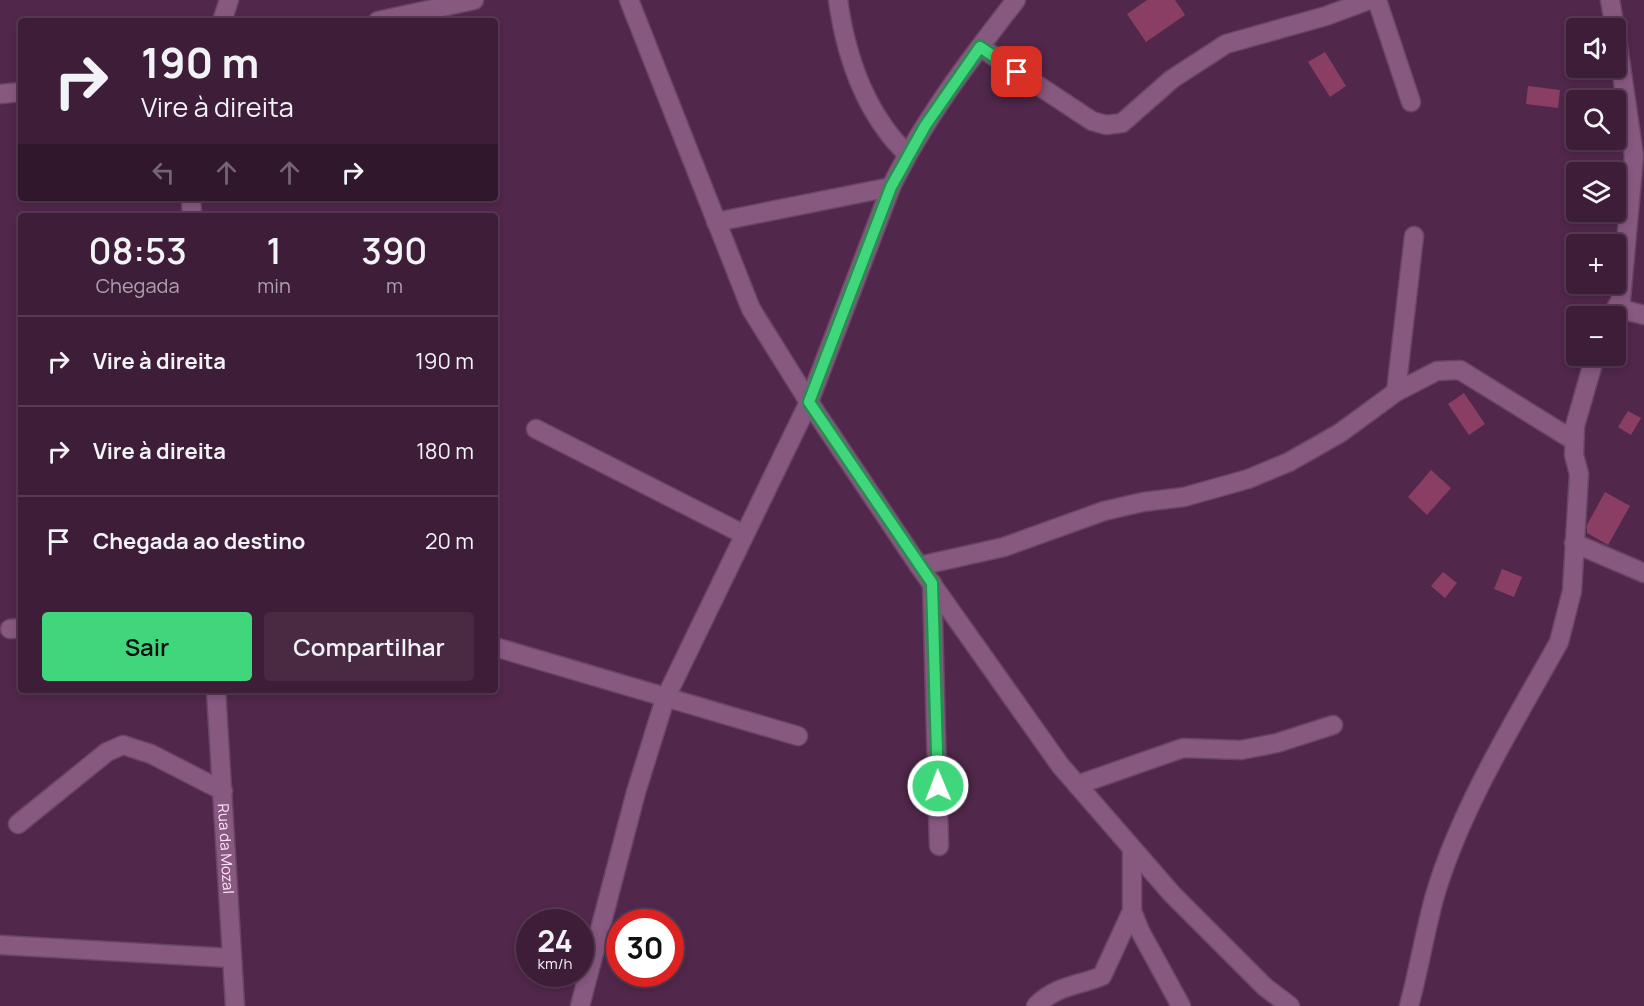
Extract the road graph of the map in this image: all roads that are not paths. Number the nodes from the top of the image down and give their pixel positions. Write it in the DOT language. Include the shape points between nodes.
graph roads {
  1 [pos="229,0"];
  2 [pos="474,0"];
  3 [pos="629,0"];
  4 [pos="838,0"];
  5 [pos="1016,0"];
  6 [pos="1369,0"];
  7 [pos="1377,0"];
  8 [pos="1610,0"];
  9 [pos="223,18"];
  10 [pos="392,18"];
  11 [pos="1613,18"];
  12 [pos="980,47"];
  13 [pos="1622,78"];
  14 [pos="18,92"];
  15 [pos="0,94"];
  16 [pos="1411,102"];
  17 [pos="907,154"];
  18 [pos="891,187"];
  19 [pos="716,222"];
  20 [pos="1414,236"];
  21 [pos="1618,306"];
  22 [pos="1626,313"];
  23 [pos="1644,315"];
  24 [pos="1592,366"];
  25 [pos="1396,392"];
  26 [pos="809,402"];
  27 [pos="536,429"];
  28 [pos="1573,440"];
  29 [pos="743,534"];
  30 [pos="1574,543"];
  31 [pos="920,566"];
  32 [pos="1644,573"];
  33 [pos="932,583"];
  34 [pos="498,648"];
  35 [pos="216,693"];
  36 [pos="665,699"];
  37 [pos="1333,725"];
  38 [pos="798,736"];
  39 [pos="1077,786"];
  40 [pos="223,791"];
  41 [pos="18,824"];
  42 [pos="939,846"];
  43 [pos="1131,850"];
  44 [pos="1132,911"];
  45 [pos="0,945"];
  46 [pos="231,958"];
  47 [pos="235,1006"];
  48 [pos="580,1006"];
  49 [pos="1036,1006"];
  50 [pos="1181,1006"];
  51 [pos="1290,1006"];
  52 [pos="1409,1006"];
  1 -- 9 [label="street"];
  2 -- 10 [label="street"];
  3 -- 19 [label="street"];
  4 -- 17 [label="street" via="858,81 888,135"];
  5 -- 12 [label="street"];
  6 -- 12 [label="street" via="1226,44 1172,79 1122,123 1106,125 1092,121"];
  7 -- 16 [label="street"];
  8 -- 11 [label="street"];
  12 -- 17 [label="street"];
  13 -- 21 [label="street" via="1634,156 1622,299"];
  14 -- 15 [label="street"];
  17 -- 18 [label="street"];
  18 -- 19 [label="street"];
  18 -- 26 [label="street"];
  19 -- 26 [label="street" via="751,309"];
  20 -- 25 [label="street"];
  22 -- 23 [label="street"];
  24 -- 28 [label="street"];
  25 -- 28 [label="street" via="1437,371 1460,370"];
  25 -- 31 [label="street" via="1340,433 1289,462 1248,479 1184,497 1104,511 1004,547"];
  26 -- 29 [label="street"];
  26 -- 31 [label="street"];
  27 -- 29 [label="street"];
  28 -- 30 [label="street" via="1579,474"];
  29 -- 36 [label="street"];
  30 -- 32 [label="street"];
  30 -- 52 [label="street" via="1572,591 1559,642 1494,756 1451,853 1435,895"];
  31 -- 33 [label="street"];
  33 -- 39 [label="street"];
  33 -- 42 [label="street"];
  34 -- 36 [label="street"];
  35 -- 40 [label="street, Rua da Mozal"];
  36 -- 38 [label="street"];
  36 -- 48 [label="street" via="636,792"];
  37 -- 39 [label="street" via="1241,750 1183,748"];
  39 -- 43 [label="street"];
  40 -- 41 [label="street" via="151,754 123,745 107,752"];
  40 -- 46 [label="street, Rua da Mozal"];
  43 -- 44 [label="street"];
  43 -- 51 [label="street" via="1223,946"];
  44 -- 49 [label="street" via="1102,976 1047,994"];
  44 -- 50 [label="street"];
  45 -- 46 [label="street"];
  46 -- 47 [label="street, Rua da Mozal"];
}
